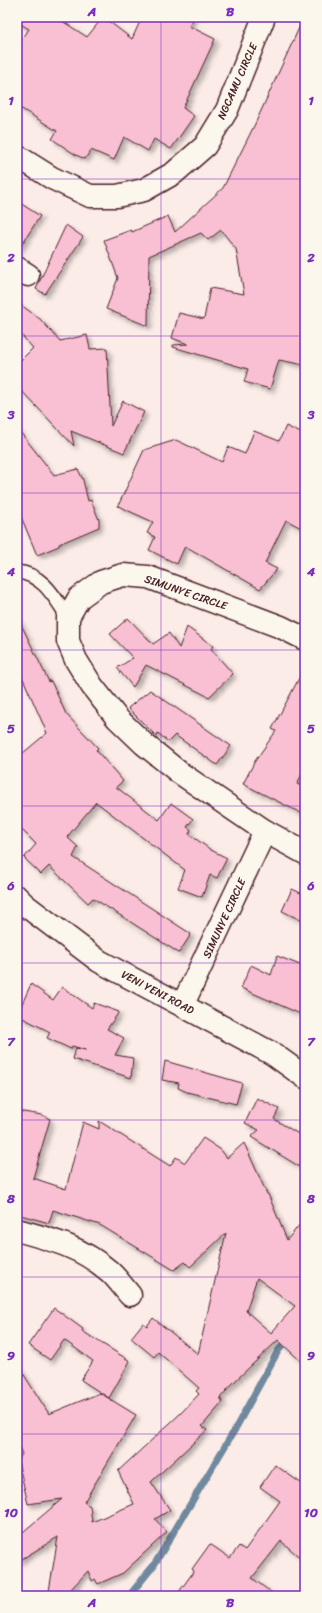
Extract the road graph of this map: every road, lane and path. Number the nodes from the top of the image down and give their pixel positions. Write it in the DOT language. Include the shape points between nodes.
graph roads {
  1 [pos="264,17"];
  2 [pos="18,160"];
  3 [pos="17,572"];
  4 [pos="68,617"];
  5 [pos="305,639"];
  6 [pos="265,831"];
  7 [pos="305,853"];
  8 [pos="17,897"];
  9 [pos="183,1004"];
  10 [pos="305,1077"];
  11 [pos="17,1230"];
  12 [pos="130,1295"];
  1 -- 2 [label="street, NGCAMU CIRCLE" via="227,110 205,146 174,174 144,190 116,196 90,196"];
  3 -- 4 [label="lane" via="34,577 48,588"];
  4 -- 5 [label="street, SIMUNYE CIRCLE" via="79,598 102,582 123,575 148,577 281,626"];
  4 -- 6 [label="street" via="68,641 76,660 117,718 180,773"];
  6 -- 7 [label="street"];
  6 -- 9 [label="street, SIMUNYE CIRCLE"];
  8 -- 9 [label="street, VENI YENI ROAD" via="99,961"];
  9 -- 10 [label="street, VENI YENI ROAD" via="273,1054"];
  11 -- 12 [label="street" via="61,1242 87,1255 110,1272"];
}
